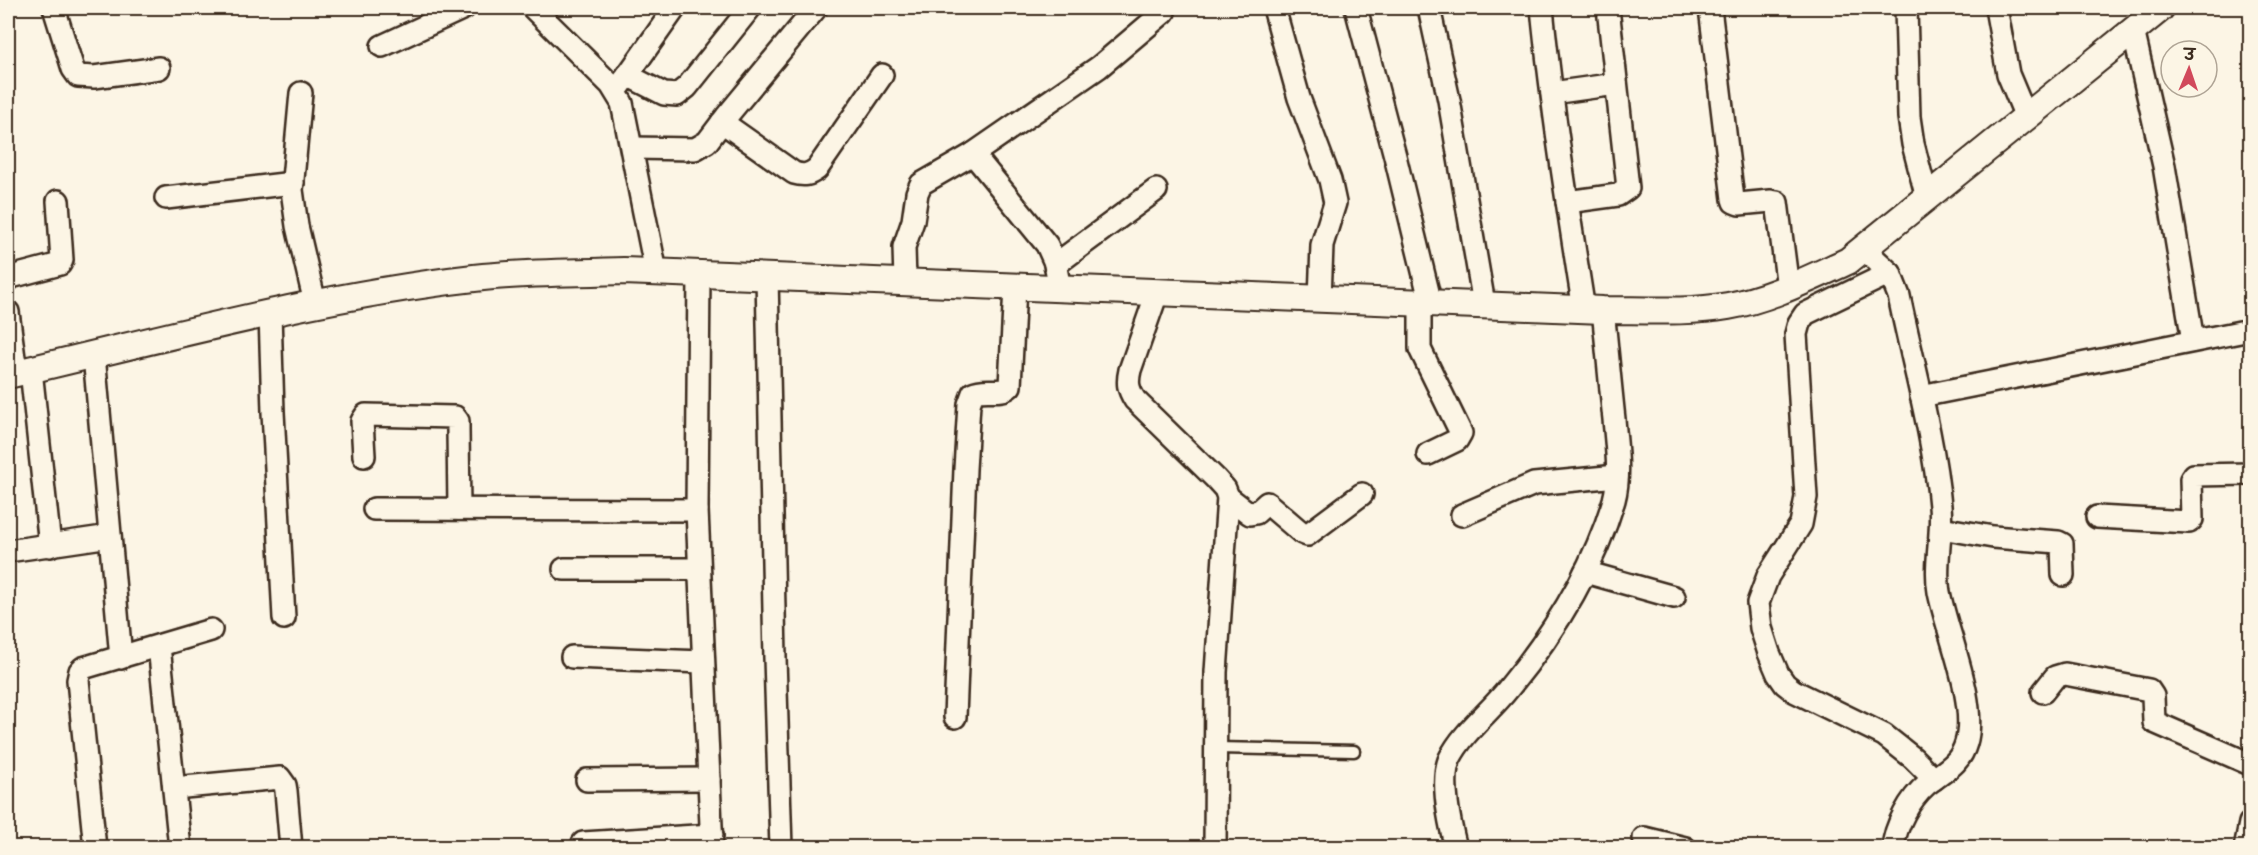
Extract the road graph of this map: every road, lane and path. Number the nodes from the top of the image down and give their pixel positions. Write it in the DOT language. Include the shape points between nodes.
graph roads {
  1 [pos="54,8"];
  2 [pos="464,8"];
  3 [pos="533,8"];
  4 [pos="675,8"];
  5 [pos="750,8"];
  6 [pos="816,8"];
  7 [pos="1274,8"];
  8 [pos="1356,8"];
  9 [pos="1429,8"];
  10 [pos="1542,8"];
  11 [pos="1608,8"];
  12 [pos="1710,8"];
  13 [pos="1906,8"];
  14 [pos="1996,8"];
  15 [pos="2160,8"];
  16 [pos="1164,12"];
  17 [pos="2136,42"];
  18 [pos="382,46"];
  19 [pos="159,68"];
  20 [pos="882,75"];
  21 [pos="622,83"];
  22 [pos="1616,84"];
  23 [pos="301,93"];
  24 [pos="1551,93"];
  25 [pos="2026,117"];
  26 [pos="722,122"];
  27 [pos="632,148"];
  28 [pos="973,154"];
  29 [pos="292,183"];
  30 [pos="1156,190"];
  31 [pos="166,198"];
  32 [pos="1927,198"];
  33 [pos="58,201"];
  34 [pos="1567,202"];
  35 [pos="1877,261"];
  36 [pos="656,272"];
  37 [pos="1058,277"];
  38 [pos="8,280"];
  39 [pos="905,282"];
  40 [pos="1788,288"];
  41 [pos="699,289"];
  42 [pos="767,291"];
  43 [pos="1014,299"];
  44 [pos="1320,299"];
  45 [pos="315,303"];
  46 [pos="1153,304"];
  47 [pos="1484,304"];
  48 [pos="8,312"];
  49 [pos="1423,313"];
  50 [pos="1599,317"];
  51 [pos="270,323"];
  52 [pos="2250,330"];
  53 [pos="2193,341"];
  54 [pos="95,368"];
  55 [pos="24,379"];
  56 [pos="1921,396"];
  57 [pos="1428,454"];
  58 [pos="364,456"];
  59 [pos="2250,474"];
  60 [pos="1617,476"];
  61 [pos="1362,494"];
  62 [pos="1227,497"];
  63 [pos="374,509"];
  64 [pos="459,509"];
  65 [pos="697,510"];
  66 [pos="1462,515"];
  67 [pos="2097,517"];
  68 [pos="1941,528"];
  69 [pos="110,536"];
  70 [pos="50,546"];
  71 [pos="8,551"];
  72 [pos="564,568"];
  73 [pos="698,569"];
  74 [pos="1585,572"];
  75 [pos="2063,575"];
  76 [pos="1674,597"];
  77 [pos="284,618"];
  78 [pos="211,630"];
  79 [pos="159,646"];
  80 [pos="572,657"];
  81 [pos="121,658"];
  82 [pos="703,662"];
  83 [pos="2043,692"];
  84 [pos="955,717"];
  85 [pos="1216,748"];
  86 [pos="1354,751"];
  87 [pos="2250,764"];
  88 [pos="709,779"];
  89 [pos="1934,779"];
  90 [pos="587,780"];
  91 [pos="174,788"];
  92 [pos="2250,824"];
  93 [pos="1644,837"];
  94 [pos="712,841"];
  95 [pos="583,843"];
  96 [pos="95,848"];
  97 [pos="180,848"];
  98 [pos="291,848"];
  99 [pos="781,848"];
  100 [pos="1215,848"];
  101 [pos="1456,848"];
  102 [pos="1685,848"];
  103 [pos="1893,848"];
  104 [pos="2246,848"];
  1 -- 19 [label="street" via="78,76"];
  2 -- 18 [label="street"];
  3 -- 21 [label="street"];
  4 -- 21 [label="street"];
  5 -- 21 [label="street" via="677,95"];
  6 -- 26 [label="street"];
  7 -- 44 [label="street" via="1299,98 1335,203 1322,245"];
  8 -- 49 [label="street" via="1395,156"];
  9 -- 47 [label="street"];
  10 -- 24 [label="street"];
  11 -- 22 [label="street"];
  12 -- 40 [label="street" via="1733,199 1739,204 1777,202"];
  13 -- 32 [label="street" via="1909,117"];
  14 -- 25 [label="street" via="2008,74"];
  15 -- 17 [label="street"];
  16 -- 28 [label="street" via="1099,67"];
  17 -- 25 [label="street"];
  17 -- 53 [label="street" via="2164,166"];
  20 -- 26 [label="street" via="810,174 794,173"];
  21 -- 27 [label="street" via="622,103"];
  22 -- 24 [label="street"];
  22 -- 34 [label="street" via="1628,188 1618,195"];
  23 -- 29 [label="street"];
  24 -- 34 [label="street"];
  25 -- 32 [label="street"];
  26 -- 27 [label="street" via="707,142 695,149"];
  27 -- 36 [label="street"];
  28 -- 37 [label="street" via="1047,245"];
  28 -- 39 [label="street" via="918,188 903,252"];
  29 -- 31 [label="street"];
  29 -- 45 [label="street" via="297,226"];
  30 -- 37 [label="street"];
  32 -- 35 [label="street"];
  33 -- 38 [label="street" via="60,264"];
  34 -- 50 [label="street"];
  35 -- 40 [label="street" via="1848,261"];
  35 -- 56 [label="street" via="1899,296"];
  35 -- 89 [label="street" via="1805,314 1799,323 1796,334 1806,497 1801,524 1764,585 1759,614 1769,653 1785,684 1884,735"];
  36 -- 41 [label="street"];
  36 -- 45 [label="street" via="476,278"];
  37 -- 43 [label="street"];
  37 -- 46 [label="street"];
  39 -- 42 [label="street"];
  39 -- 43 [label="street"];
  40 -- 50 [label="street" via="1728,306"];
  41 -- 42 [label="street"];
  41 -- 65 [label="street"];
  42 -- 99 [label="street"];
  43 -- 84 [label="street" via="1010,386 1004,390 979,390 973,393 969,404"];
  44 -- 46 [label="street"];
  44 -- 49 [label="street"];
  45 -- 51 [label="street"];
  46 -- 62 [label="street" via="1130,370 1128,390 1216,478"];
  47 -- 49 [label="street"];
  47 -- 50 [label="street"];
  48 -- 55 [label="street"];
  49 -- 57 [label="street" via="1420,349 1461,433 1457,440"];
  50 -- 60 [label="street"];
  51 -- 54 [label="street"];
  51 -- 77 [label="street"];
  52 -- 53 [label="street"];
  53 -- 56 [label="street"];
  54 -- 55 [label="street"];
  54 -- 69 [label="street"];
  55 -- 70 [label="street"];
  56 -- 68 [label="street" via="1938,488"];
  58 -- 64 [label="street" via="362,421 366,415 455,417"];
  59 -- 67 [label="street" via="2194,475 2189,522"];
  60 -- 66 [label="street" via="1534,484"];
  60 -- 74 [label="street" via="1615,497"];
  61 -- 62 [label="street" via="1307,535 1267,503 1250,514"];
  62 -- 85 [label="street" via="1216,672"];
  63 -- 64 [label="street"];
  64 -- 65 [label="street"];
  65 -- 73 [label="street"];
  68 -- 75 [label="street" via="2058,542 2063,549"];
  68 -- 89 [label="street" via="1937,580 1965,693 1969,727 1957,762"];
  69 -- 70 [label="street"];
  69 -- 81 [label="street"];
  70 -- 71 [label="street"];
  72 -- 73 [label="street"];
  73 -- 82 [label="street"];
  74 -- 76 [label="street"];
  74 -- 101 [label="street" via="1537,653 1449,759 1446,781"];
  78 -- 79 [label="street"];
  79 -- 81 [label="street"];
  79 -- 91 [label="street"];
  80 -- 82 [label="street"];
  81 -- 96 [label="street" via="83,668 78,675"];
  82 -- 88 [label="street"];
  83 -- 87 [label="street" via="2055,677 2065,674 2149,690 2153,696 2154,722"];
  85 -- 86 [label="lane"];
  85 -- 100 [label="street"];
  88 -- 90 [label="street"];
  88 -- 94 [label="street"];
  89 -- 103 [label="street" via="1904,815"];
  91 -- 97 [label="street"];
  91 -- 98 [label="street" via="280,778 286,791"];
  92 -- 104 [label="street"];
  93 -- 102 [label="street"];
  94 -- 95 [label="street"];
}
